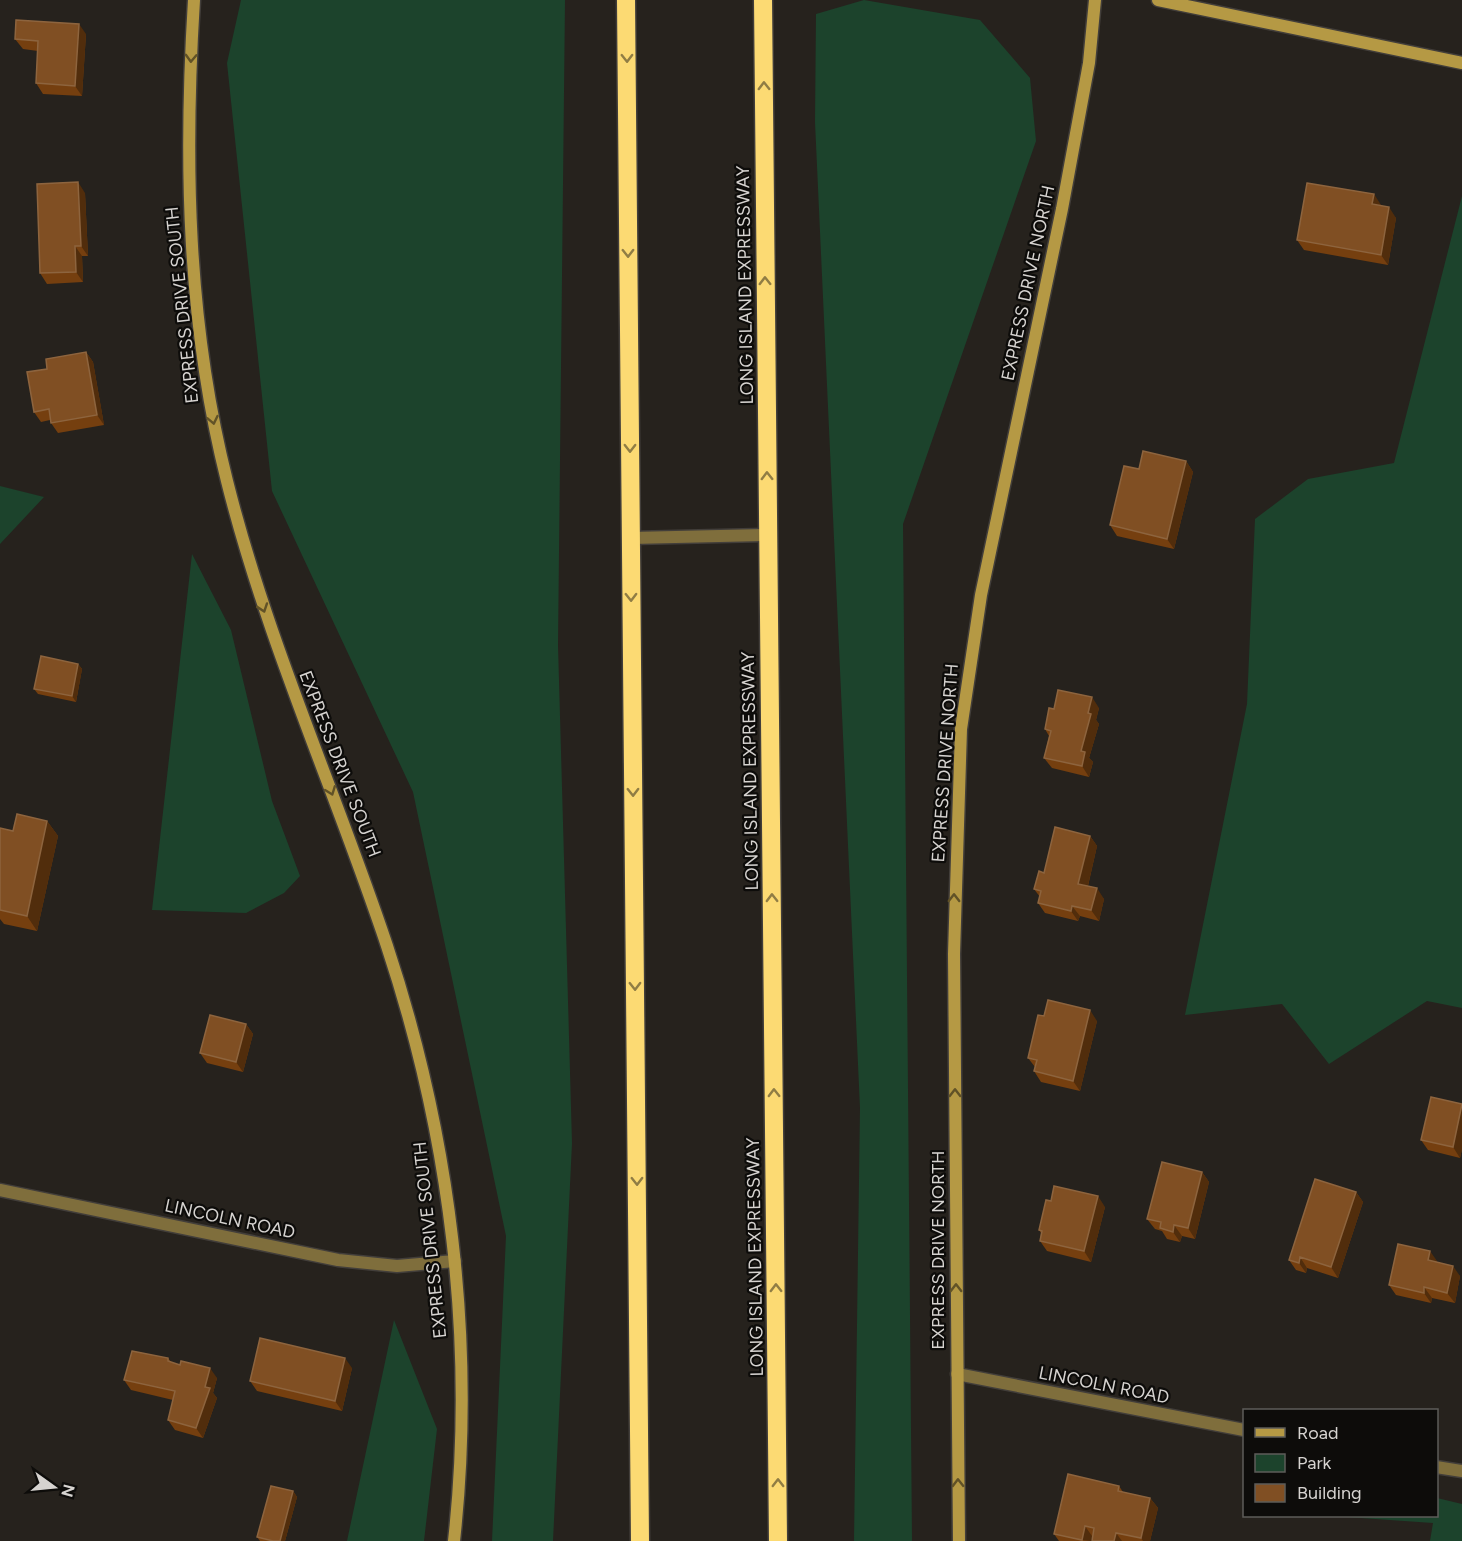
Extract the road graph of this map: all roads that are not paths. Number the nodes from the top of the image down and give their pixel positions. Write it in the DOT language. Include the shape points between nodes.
graph roads {
  1 [pos="194,0"];
  2 [pos="626,0"];
  3 [pos="763,0"];
  4 [pos="1095,0"];
  5 [pos="1158,0"];
  6 [pos="1462,63"];
  7 [pos="768,535"];
  8 [pos="631,538"];
  9 [pos="0,1190"];
  10 [pos="454,1261"];
  11 [pos="957,1374"];
  12 [pos="1243,1430"];
  13 [pos="1438,1467"];
  14 [pos="1462,1471"];
  15 [pos="454,1541"];
  16 [pos="639,1541"];
  17 [pos="778,1541"];
  18 [pos="959,1541"];
  1 -- 10 [label="main road, EXPRESS DRIVE SOUTH, one-way" via="188,194 193,275 213,417 259,598 366,883 405,1003 435,1127"];
  2 -- 8 [label="highway, one-way"];
  7 -- 3 [label="highway, LONG ISLAND EXPRESSWAY, one-way"];
  11 -- 4 [label="main road, EXPRESS DRIVE NORTH, one-way" via="954,897 961,729 983,585 1089,63"];
  5 -- 6 [label="main road"];
  7 -- 8 [label="street"];
  17 -- 7 [label="highway, LONG ISLAND EXPRESSWAY, one-way"];
  8 -- 16 [label="highway, one-way"];
  9 -- 10 [label="street, LINCOLN ROAD" via="339,1260 397,1266"];
  10 -- 15 [label="main road, EXPRESS DRIVE SOUTH" via="460,1324 462,1444"];
  11 -- 12 [label="street, LINCOLN ROAD"];
  18 -- 11 [label="main road, EXPRESS DRIVE NORTH, one-way"];
  13 -- 14 [label="street"];
}
